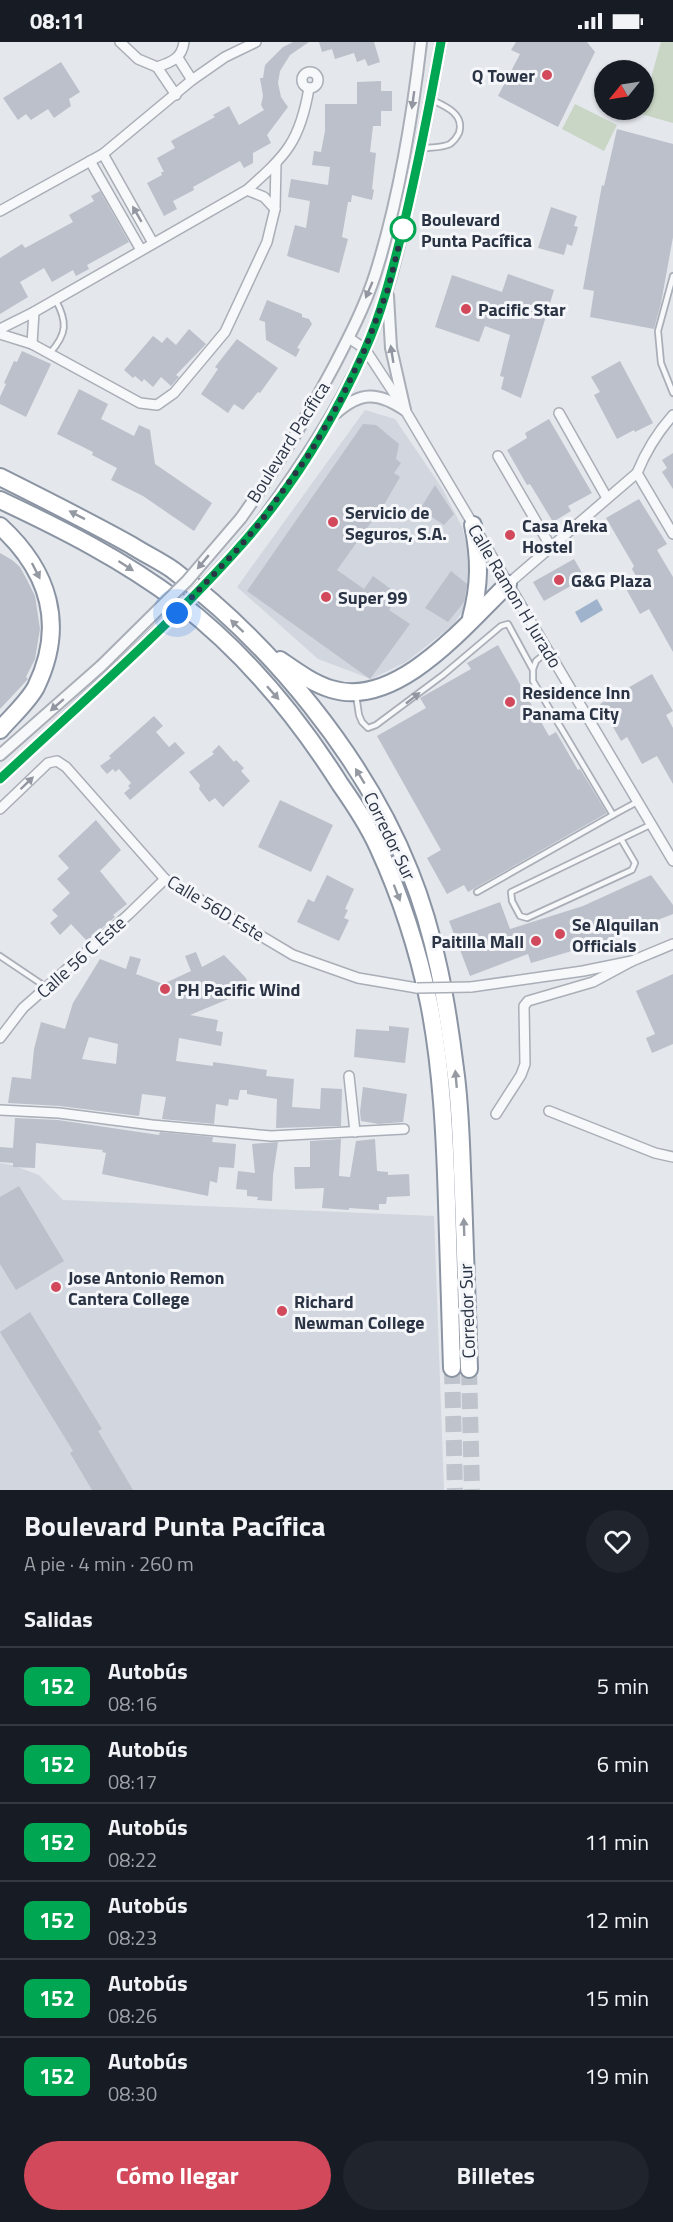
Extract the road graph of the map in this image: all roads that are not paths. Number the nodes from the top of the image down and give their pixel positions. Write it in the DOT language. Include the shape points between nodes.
graph roads {
  1 [pos="120,42"];
  2 [pos="184,42"];
  3 [pos="256,42"];
  4 [pos="421,42"];
  5 [pos="441,42"];
  6 [pos="178,58"];
  7 [pos="158,67"];
  8 [pos="192,80"];
  9 [pos="309,88"];
  10 [pos="176,95"];
  11 [pos="430,99"];
  12 [pos="422,148"];
  13 [pos="103,154"];
  14 [pos="90,161"];
  15 [pos="276,163"];
  16 [pos="247,190"];
  17 [pos="274,209"];
  18 [pos="0,211"];
  19 [pos="153,243"];
  20 [pos="141,250"];
  21 [pos="673,276"];
  22 [pos="388,289"];
  23 [pos="56,300"];
  24 [pos="34,312"];
  25 [pos="0,329"];
  26 [pos="0,334"];
  27 [pos="349,338"];
  28 [pos="32,344"];
  29 [pos="365,349"];
  30 [pos="50,353"];
  31 [pos="673,393"];
  32 [pos="405,411"];
  33 [pos="559,413"];
  34 [pos="673,415"];
  35 [pos="329,419"];
  36 [pos="498,456"];
  37 [pos="637,473"];
  38 [pos="0,477"];
  39 [pos="607,498"];
  40 [pos="0,500"];
  41 [pos="473,525"];
  42 [pos="0,526"];
  43 [pos="673,534"];
  44 [pos="551,547"];
  45 [pos="508,584"];
  46 [pos="470,620"];
  47 [pos="257,644"];
  48 [pos="548,651"];
  49 [pos="533,670"];
  50 [pos="356,692"];
  51 [pos="0,729"];
  52 [pos="0,755"];
  53 [pos="0,779"];
  54 [pos="637,802"];
  55 [pos="0,809"];
  56 [pos="613,815"];
  57 [pos="650,825"];
  58 [pos="621,839"];
  59 [pos="673,861"];
  60 [pos="165,879"];
  61 [pos="477,892"];
  62 [pos="673,944"];
  63 [pos="0,956"];
  64 [pos="632,960"];
  65 [pos="46,987"];
  66 [pos="0,1038"];
  67 [pos="348,1076"];
  68 [pos="0,1110"];
  69 [pos="549,1111"];
  70 [pos="496,1114"];
  71 [pos="404,1129"];
  72 [pos="355,1132"];
  73 [pos="673,1157"];
  1 -- 7 [label="street" via="138,59"];
  2 -- 6 [label="street"];
  3 -- 8 [label="street"];
  4 -- 27 [label="street, Boulevard Pacífica, one-way" via="396,201 375,277"];
  5 -- 11 [label="street, Boulevard Pacífica"];
  6 -- 7 [label="street"];
  6 -- 8 [label="street"];
  7 -- 10 [label="street"];
  8 -- 10 [label="street"];
  9 -- 15 [label="street" via="297,133"];
  10 -- 13 [label="street"];
  11 -- 12 [label="street, Boulevard Pacífica"];
  11 -- 12 [label="lane" via="450,109 460,126 450,144"];
  12 -- 22 [label="street, Boulevard Pacífica"];
  13 -- 14 [label="street"];
  19 -- 13 [label="street, one-way"];
  14 -- 18 [label="street"];
  14 -- 20 [label="street"];
  15 -- 16 [label="street"];
  15 -- 17 [label="street"];
  16 -- 17 [label="street" via="264,197"];
  16 -- 19 [label="street"];
  17 -- 30 [label="street" via="267,242 225,332 174,393 157,405 140,403"];
  19 -- 20 [label="street"];
  20 -- 23 [label="street"];
  21 -- 31 [label="lane" via="658,331 661,363"];
  22 -- 29 [label="street, Boulevard Pacífica"];
  32 -- 22 [label="street, one-way" via="391,348"];
  23 -- 24 [label="street"];
  23 -- 30 [label="lane" via="65,327 60,342"];
  24 -- 25 [label="street"];
  24 -- 28 [label="street"];
  26 -- 28 [label="street"];
  27 -- 29 [label="street, Calle Ramon H Jurado"];
  27 -- 52 [label="street, Boulevard Pacífica, one-way, bridge" via="277,467 241,518 187,581 101,666"];
  28 -- 30 [label="street"];
  29 -- 32 [label="street, Calle Ramon H Jurado"];
  29 -- 35 [label="street, Boulevard Pacífica"];
  32 -- 35 [label="street" via="373,395 346,405"];
  32 -- 41 [label="street, Calle Ramon H Jurado"];
  33 -- 39 [label="street"];
  34 -- 37 [label="street" via="661,428"];
  35 -- 53 [label="street, Boulevard Pacífica, bridge" via="310,453 236,551 162,628"];
  36 -- 44 [label="street"];
  37 -- 39 [label="street"];
  37 -- 43 [label="street"];
  47 -- 38 [label="highway, Corredor Sur, one-way" via="171,569 84,518"];
  39 -- 44 [label="street"];
  40 -- 47 [label="highway, Corredor Sur, one-way" via="74,535 124,565 179,603 233,649 279,700 365,820 403,909 429,1004 445,1136 460,1368 460,1137 456,1071 429,932 410,872 380,809 344,750"];
  41 -- 45 [label="street, Calle Ramon H Jurado"];
  41 -- 46 [label="highway" via="480,572"];
  42 -- 51 [label="highway, one-way" via="37,570 52,625 35,689"];
  44 -- 45 [label="street"];
  45 -- 46 [label="highway"];
  45 -- 48 [label="street, Calle Ramon H Jurado"];
  46 -- 50 [label="highway" via="405,676 379,688"];
  47 -- 50 [label="highway" via="303,676 332,690"];
  48 -- 49 [label="lane" via="536,661"];
  48 -- 54 [label="street, Calle Ramon H Jurado"];
  50 -- 49 [label="lane, one-way" via="359,715 368,728 383,721 507,624"];
  49 -- 56 [label="lane" via="534,681"];
  54 -- 56 [label="lane"];
  54 -- 57 [label="street, Calle Ramon H Jurado"];
  55 -- 60 [label="street, Calle 56D Este, one-way" via="48,763 57,761"];
  56 -- 61 [label="lane"];
  57 -- 58 [label="lane"];
  57 -- 59 [label="street, Calle Ramon H Jurado"];
  58 -- 58 [label="lane" via="511,892 520,916 527,918 632,870 635,863"];
  60 -- 64 [label="street, Calle 56D Este, bridge" via="293,955 358,978 417,988 471,987"];
  60 -- 65 [label="street, Calle 56 C Este"];
  62 -- 64 [label="street"];
  63 -- 65 [label="lane"];
  64 -- 70 [label="street" via="593,981 528,1001 524,1006 525,1064"];
  65 -- 66 [label="street, Calle 56 C Este" via="23,1008"];
  67 -- 72 [label="street"];
  68 -- 72 [label="street" via="271,1136"];
  69 -- 73 [label="street"];
  71 -- 72 [label="street"];
}
